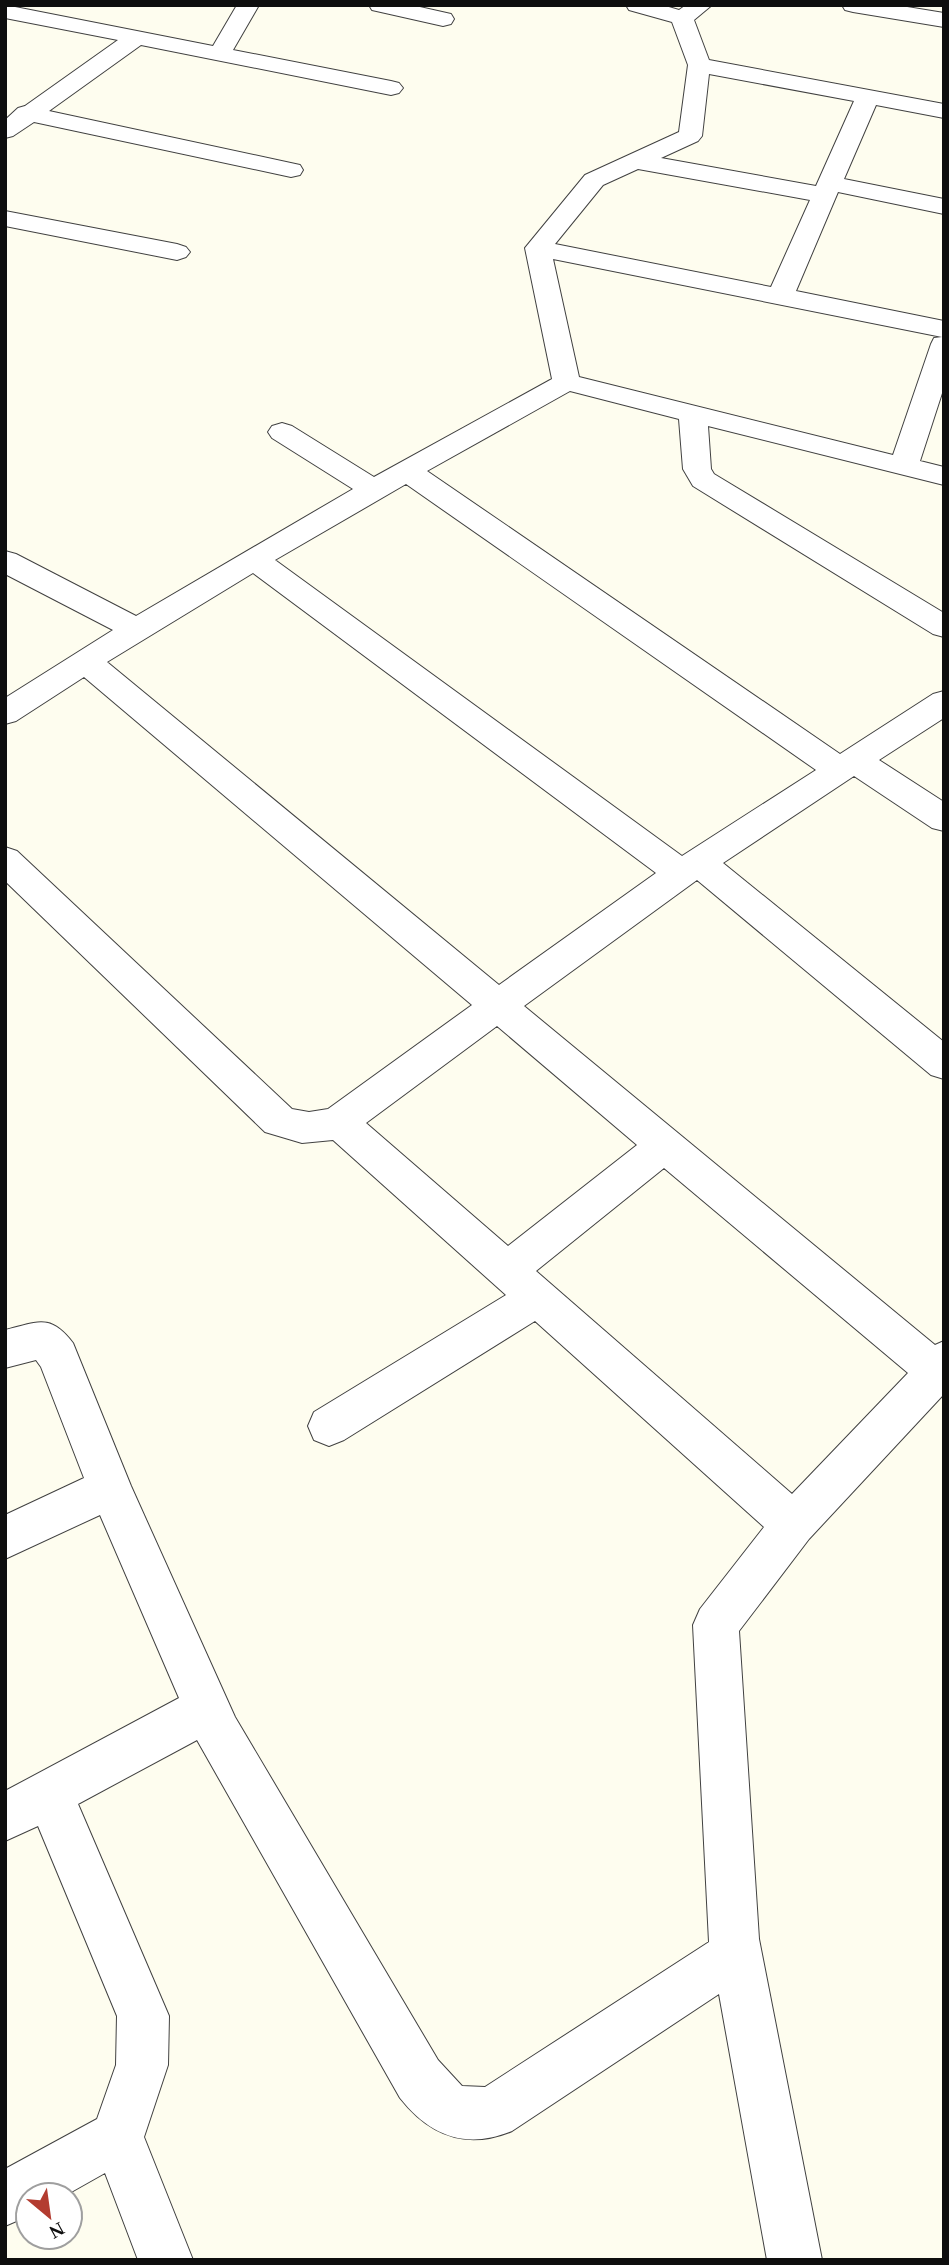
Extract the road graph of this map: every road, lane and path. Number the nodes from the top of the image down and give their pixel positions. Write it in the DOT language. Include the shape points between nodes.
graph roads {
  1 [pos="248,5"];
  2 [pos="380,5"];
  3 [pos="637,5"];
  4 [pos="852,5"];
  5 [pos="5,11"];
  6 [pos="692,12"];
  7 [pos="60,13"];
  8 [pos="443,19"];
  9 [pos="944,20"];
  10 [pos="138,37"];
  11 [pos="219,54"];
  12 [pos="699,65"];
  13 [pos="391,88"];
  14 [pos="868,96"];
  15 [pos="944,111"];
  16 [pos="26,113"];
  17 [pos="5,131"];
  18 [pos="636,161"];
  19 [pos="291,170"];
  20 [pos="827,189"];
  21 [pos="944,207"];
  22 [pos="5,218"];
  23 [pos="538,248"];
  24 [pos="177,251"];
  25 [pos="780,296"];
  26 [pos="944,329"];
  27 [pos="944,344"];
  28 [pos="566,382"];
  29 [pos="693,413"];
  30 [pos="282,432"];
  31 [pos="904,466"];
  32 [pos="407,471"];
  33 [pos="944,476"];
  34 [pos="374,490"];
  35 [pos="254,559"];
  36 [pos="5,561"];
  37 [pos="944,627"];
  38 [pos="135,629"];
  39 [pos="85,661"];
  40 [pos="944,702"];
  41 [pos="5,713"];
  42 [pos="847,765"];
  43 [pos="944,819"];
  44 [pos="5,860"];
  45 [pos="689,868"];
  46 [pos="499,1004"];
  47 [pos="944,1064"];
  48 [pos="339,1122"];
  49 [pos="666,1144"];
  50 [pos="507,1271"];
  51 [pos="537,1298"];
  52 [pos="5,1349"];
  53 [pos="940,1366"];
  54 [pos="329,1426"];
  55 [pos="110,1488"];
  56 [pos="793,1524"];
  57 [pos="5,1538"];
  58 [pos="206,1709"];
  59 [pos="49,1794"];
  60 [pos="5,1817"];
  61 [pos="737,1953"];
  62 [pos="117,2137"];
  63 [pos="5,2199"];
  64 [pos="166,2260"];
  65 [pos="795,2260"];
  1 -- 11 [label="street"];
  2 -- 8 [label="street"];
  3 -- 6 [label="street"];
  4 -- 9 [label="street"];
  5 -- 7 [label="street"];
  6 -- 12 [label="street"];
  7 -- 10 [label="street"];
  10 -- 11 [label="street"];
  10 -- 16 [label="street"];
  11 -- 13 [label="street"];
  12 -- 14 [label="street"];
  12 -- 18 [label="street" via="690,136"];
  14 -- 15 [label="street"];
  14 -- 20 [label="street"];
  16 -- 17 [label="street"];
  16 -- 19 [label="street"];
  18 -- 20 [label="street"];
  18 -- 23 [label="street" via="594,180"];
  20 -- 21 [label="street"];
  20 -- 25 [label="street"];
  22 -- 24 [label="street"];
  23 -- 25 [label="street"];
  23 -- 28 [label="street"];
  25 -- 26 [label="street"];
  27 -- 31 [label="street"];
  28 -- 29 [label="street"];
  28 -- 32 [label="street"];
  29 -- 31 [label="street"];
  29 -- 37 [label="street" via="697,469 703,480"];
  30 -- 34 [label="street"];
  31 -- 33 [label="street"];
  32 -- 34 [label="street"];
  32 -- 42 [label="street"];
  34 -- 35 [label="street"];
  35 -- 38 [label="street"];
  35 -- 45 [label="street"];
  36 -- 38 [label="street"];
  38 -- 39 [label="street"];
  39 -- 41 [label="street"];
  39 -- 46 [label="street"];
  40 -- 42 [label="street"];
  42 -- 43 [label="street"];
  42 -- 45 [label="street"];
  44 -- 48 [label="street" via="279,1121 318,1129"];
  45 -- 46 [label="street"];
  45 -- 47 [label="street"];
  46 -- 48 [label="street"];
  46 -- 49 [label="street"];
  48 -- 50 [label="street"];
  49 -- 50 [label="street"];
  49 -- 53 [label="street"];
  50 -- 51 [label="street"];
  51 -- 54 [label="street"];
  51 -- 56 [label="street"];
  52 -- 55 [label="street" via="45,1339 58,1356"];
  53 -- 56 [label="street"];
  55 -- 57 [label="street"];
  55 -- 58 [label="street"];
  56 -- 61 [label="street" via="716,1625"];
  58 -- 59 [label="street"];
  58 -- 61 [label="street" via="419,2078 440,2105 455,2112 493,2112"];
  59 -- 60 [label="street"];
  59 -- 62 [label="street" via="143,2016 142,2065"];
  61 -- 65 [label="street"];
  62 -- 63 [label="street"];
  62 -- 64 [label="street"];
}
